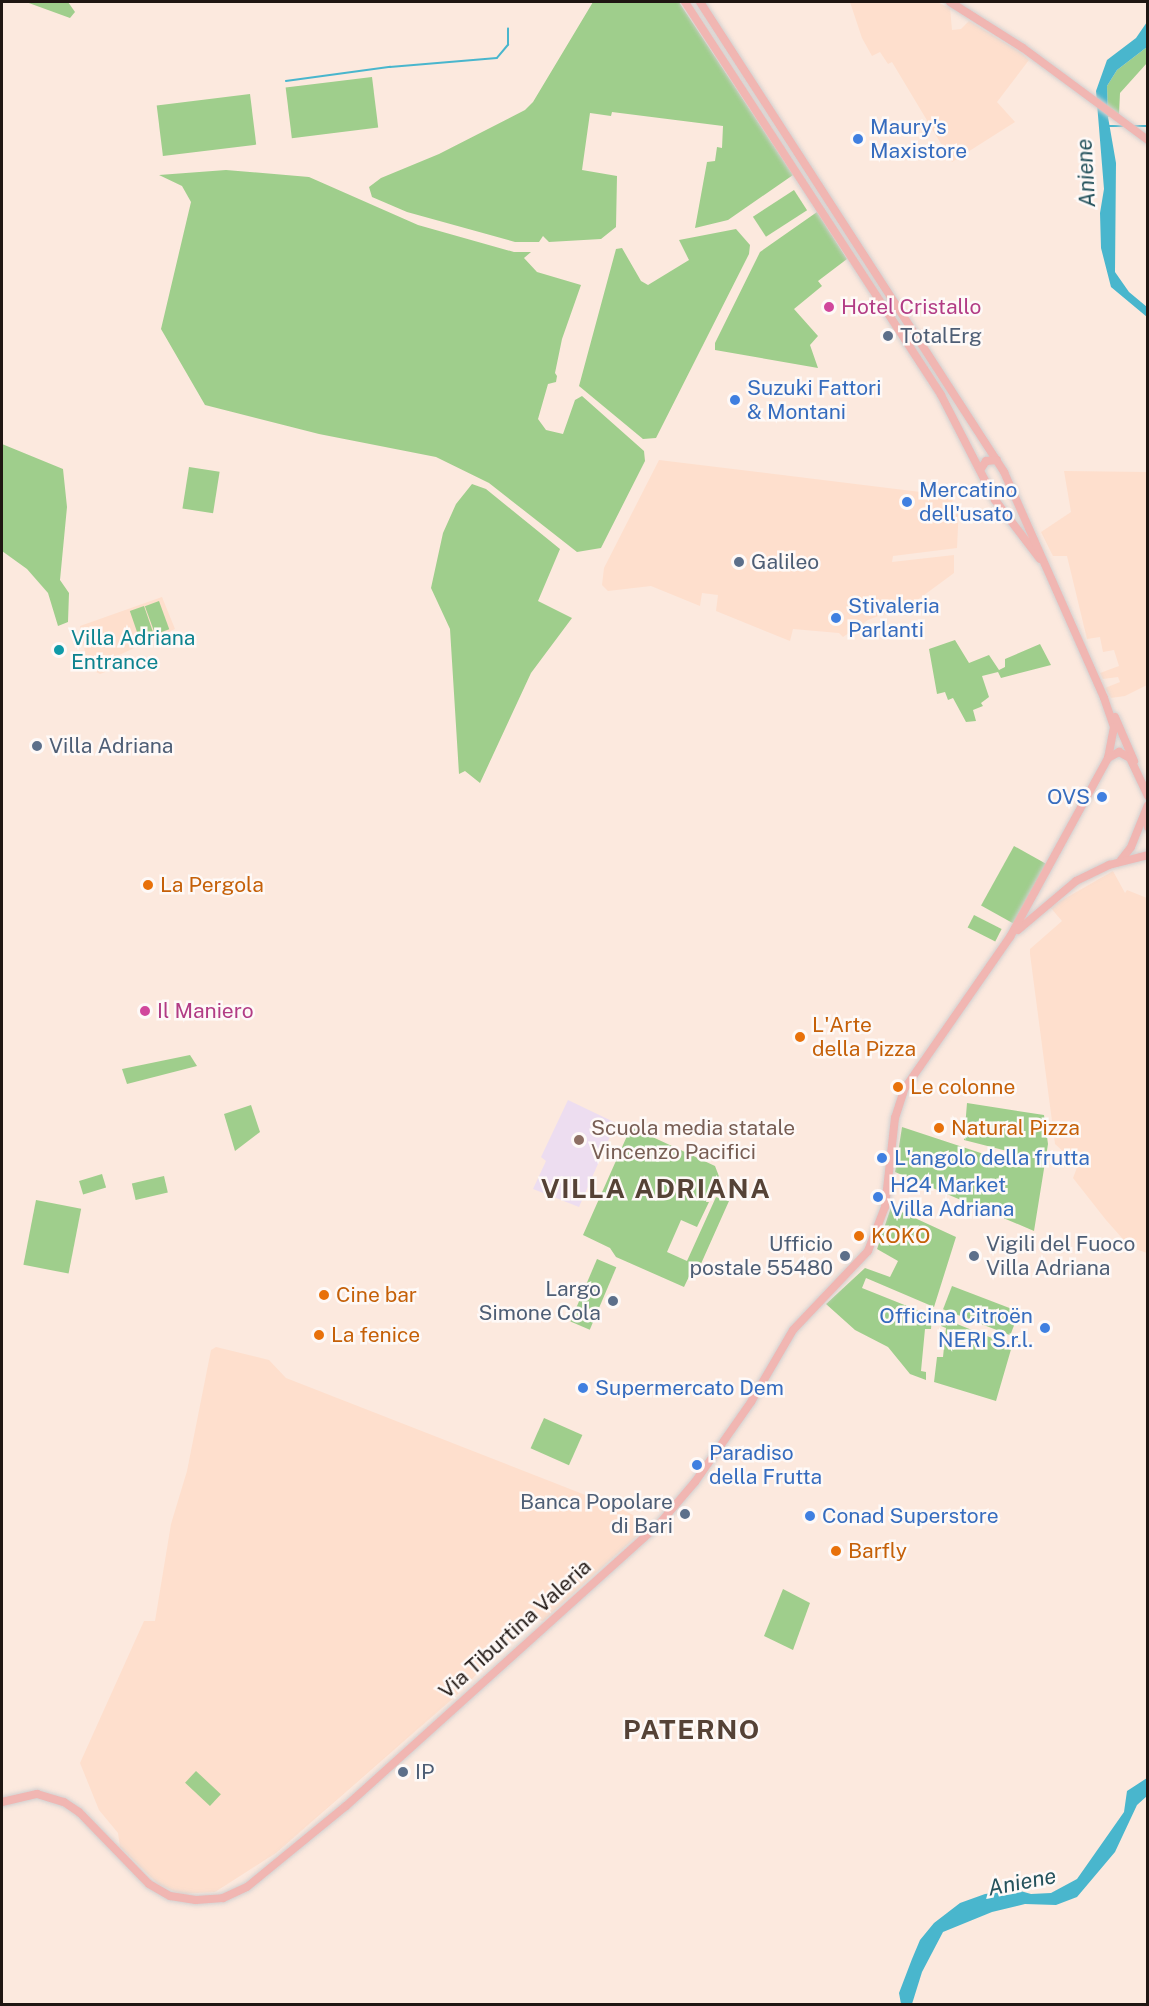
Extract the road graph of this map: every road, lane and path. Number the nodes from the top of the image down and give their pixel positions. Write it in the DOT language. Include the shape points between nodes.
graph roads {
  1 [pos="685,2"];
  2 [pos="700,2"];
  3 [pos="950,2"];
  4 [pos="1148,140"];
  5 [pos="997,460"];
  6 [pos="980,470"];
  7 [pos="1019,505"];
  8 [pos="1005,514"];
  9 [pos="1045,565"];
  10 [pos="1104,698"];
  11 [pos="1108,758"];
  12 [pos="1137,768"];
  13 [pos="1148,796"];
  14 [pos="1148,805"];
  15 [pos="1148,821"];
  16 [pos="1148,827"];
  17 [pos="1148,855"];
  18 [pos="1117,862"];
  19 [pos="1032,898"];
  20 [pos="1040,907"];
  21 [pos="1010,937"];
  22 [pos="2,1802"];
  1 -- 6 [label="main road" via="941,396"];
  2 -- 5 [label="main road"];
  3 -- 4 [label="main road" via="1005,36"];
  5 -- 6 [label="main road" via="988,460"];
  5 -- 7 [label="main road"];
  6 -- 8 [label="main road"];
  7 -- 8 [label="main road" via="1015,514"];
  7 -- 9 [label="main road"];
  8 -- 9 [label="main road"];
  9 -- 10 [label="main road"];
  10 -- 11 [label="main road, Via Tiburtina Valeria" via="1114,727"];
  10 -- 12 [label="main road"];
  11 -- 12 [label="main road" via="1122,753"];
  11 -- 19 [label="main road, Via Tiburtina Valeria"];
  12 -- 13 [label="main road"];
  14 -- 18 [label="main road" via="1131,847"];
  15 -- 16 [label="main road"];
  17 -- 18 [label="main road, Via Tiburtina Valeria"];
  18 -- 20 [label="main road, Via Tiburtina Valeria" via="1076,881"];
  19 -- 20 [label="main road"];
  19 -- 21 [label="main road, Via Tiburtina Valeria"];
  20 -- 21 [label="main road, Via Tiburtina Valeria"];
  21 -- 22 [label="main road, Via Tiburtina Valeria" via="905,1088 895,1118 885,1207 866,1256 794,1330 707,1467 662,1521 314,1834 247,1887 223,1898 189,1900 170,1896 149,1884 79,1812 64,1802 37,1794"];
}
